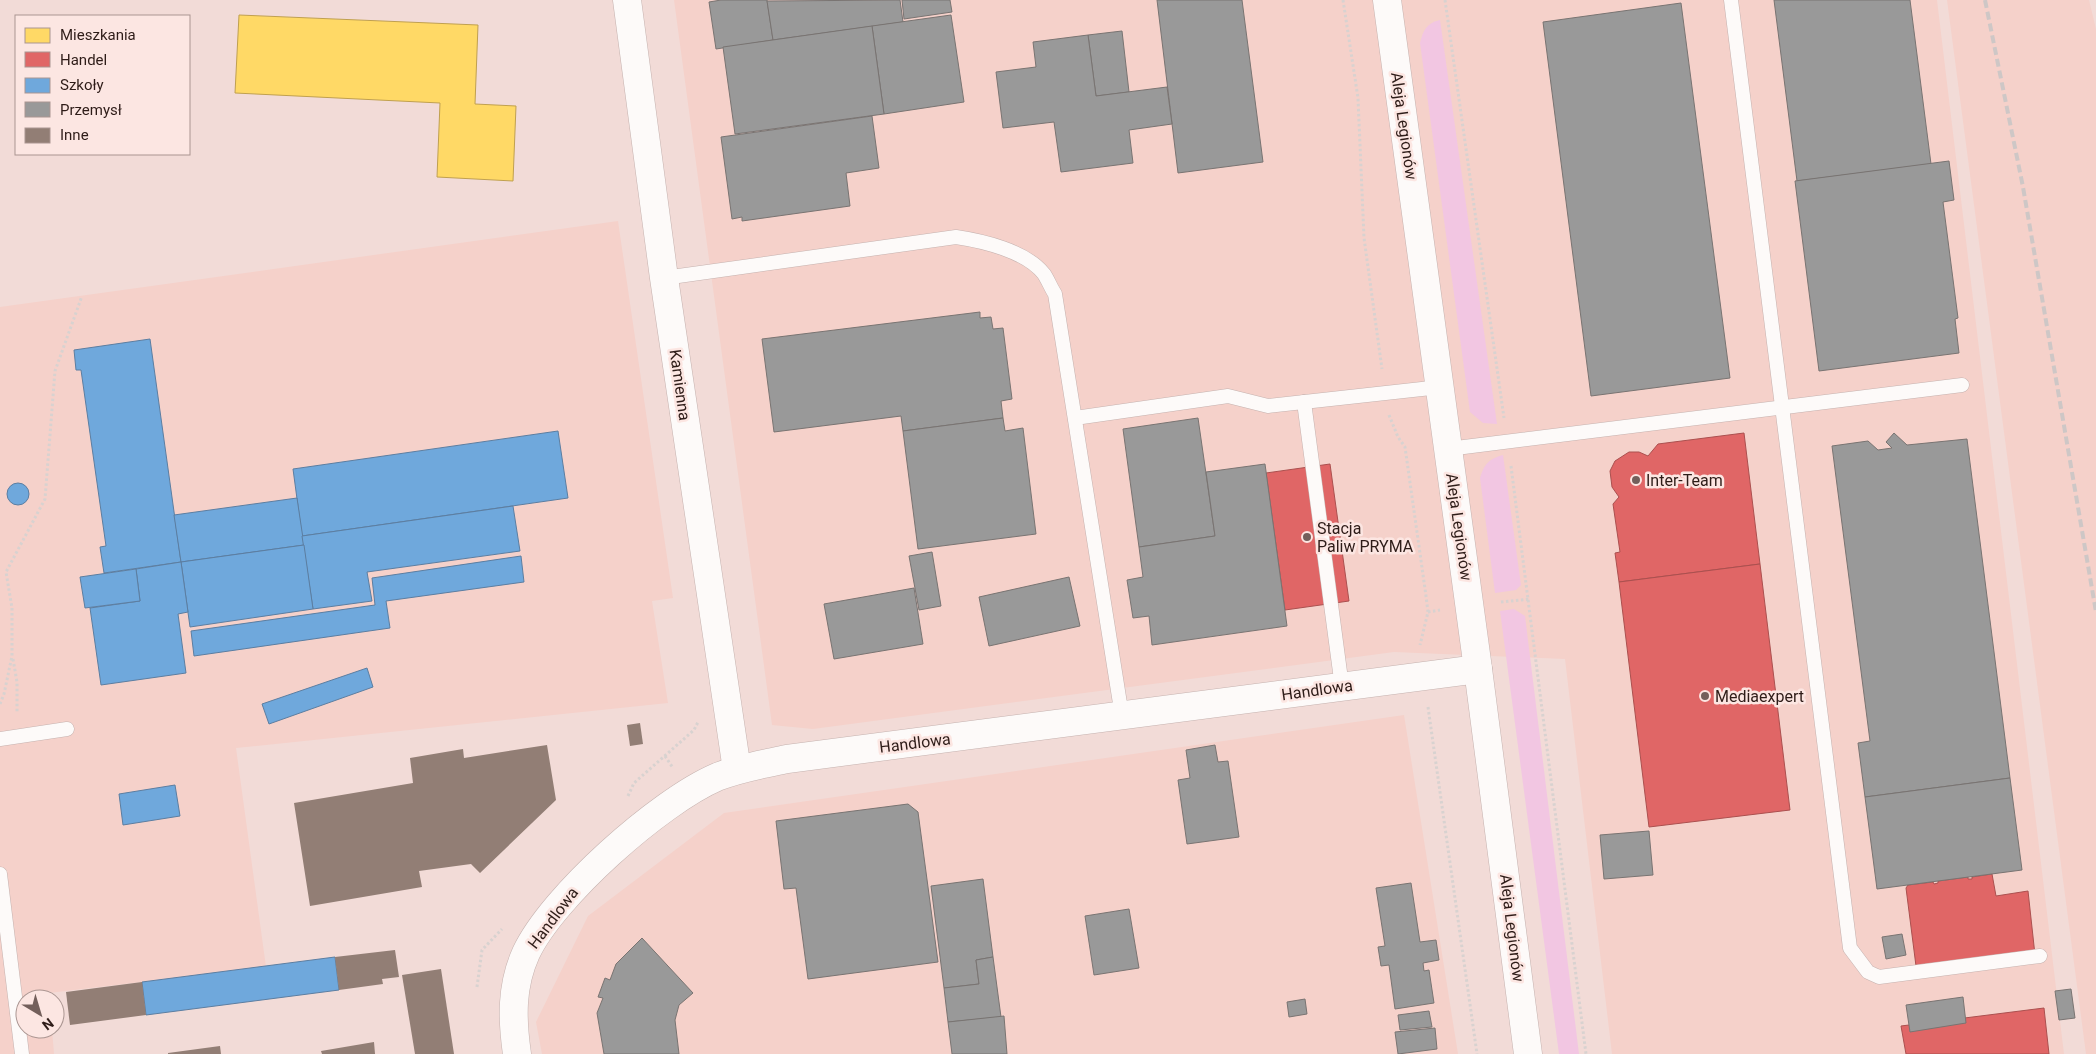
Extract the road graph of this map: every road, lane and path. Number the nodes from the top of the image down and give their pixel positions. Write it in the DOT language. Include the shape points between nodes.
graph roads {
  1 [pos="627,0"];
  2 [pos="1343,0"];
  3 [pos="1387,0"];
  4 [pos="1445,0"];
  5 [pos="1731,0"];
  6 [pos="664,278"];
  7 [pos="82,296"];
  8 [pos="1962,385"];
  9 [pos="1440,387"];
  10 [pos="1385,392"];
  11 [pos="1304,402"];
  12 [pos="1784,407"];
  13 [pos="1075,418"];
  14 [pos="1508,442"];
  15 [pos="1448,449"];
  16 [pos="12,656"];
  17 [pos="1478,669"];
  18 [pos="1422,676"];
  19 [pos="1342,687"];
  20 [pos="0,704"];
  21 [pos="1122,716"];
  22 [pos="67,729"];
  23 [pos="3,738"];
  24 [pos="738,770"];
  25 [pos="0,874"];
  26 [pos="2040,956"];
  27 [pos="22,1054"];
  28 [pos="517,1054"];
  29 [pos="1477,1054"];
  30 [pos="1528,1054"];
  31 [pos="1586,1054"];
  1 -- 6 [label="street, Kamienna"];
  2 -- 10 [label="path" via="1358,98 1364,238"];
  3 -- 9 [label="street, Aleja Legionów"];
  4 -- 14 [label="path"];
  5 -- 12 [label="lane"];
  6 -- 13 [label="lane" via="956,237 983,242 1023,258 1043,273 1055,294"];
  6 -- 24 [label="street, Kamienna"];
  7 -- 16 [label="path" via="55,371 45,499 6,572 12,608"];
  8 -- 12 [label="lane"];
  9 -- 10 [label="lane"];
  9 -- 15 [label="street, Aleja Legionów"];
  10 -- 11 [label="lane"];
  10 -- 18 [label="path" via="1390,421 1405,447 1426,596 1428,612 1418,655"];
  11 -- 13 [label="lane" via="1268,406 1228,396"];
  11 -- 19 [label="lane"];
  12 -- 14 [label="lane"];
  12 -- 26 [label="lane" via="1850,948 1868,972 1879,977"];
  13 -- 21 [label="lane"];
  14 -- 15 [label="lane"];
  14 -- 31 [label="path"];
  15 -- 17 [label="street, Aleja Legionów"];
  16 -- 20 [label="path"];
  16 -- 23 [label="path" via="18,682 17,713"];
  17 -- 18 [label="street, Handlowa"];
  17 -- 30 [label="street, Aleja Legionów"];
  18 -- 19 [label="street, Handlowa"];
  18 -- 29 [label="path"];
  19 -- 21 [label="street, Handlowa"];
  21 -- 24 [label="street, Handlowa" via="787,759"];
  22 -- 23 [label="lane"];
  24 -- 28 [label="street, Handlowa" via="716,777 665,808 604,858 551,915 526,953 513,996"];
  25 -- 27 [label="lane"];
}
